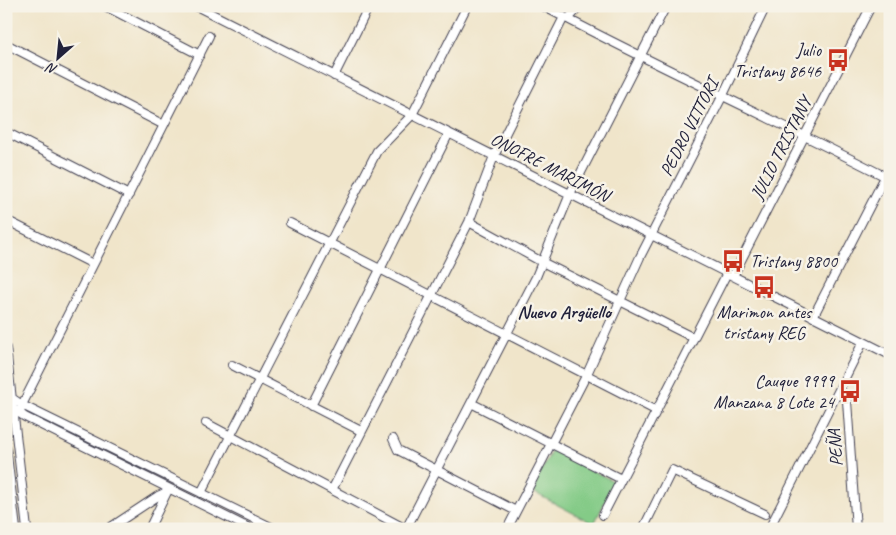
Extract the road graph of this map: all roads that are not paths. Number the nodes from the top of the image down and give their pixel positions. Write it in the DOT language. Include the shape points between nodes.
graph roads {
  1 [pos="105,6"];
  2 [pos="196,6"];
  3 [pos="369,6"];
  4 [pos="467,6"];
  5 [pos="543,6"];
  6 [pos="580,6"];
  7 [pos="666,6"];
  8 [pos="766,6"];
  9 [pos="871,6"];
  10 [pos="566,18"];
  11 [pos="209,36"];
  12 [pos="6,44"];
  13 [pos="200,55"];
  14 [pos="640,56"];
  15 [pos="334,76"];
  16 [pos="723,95"];
  17 [pos="412,115"];
  18 [pos="164,124"];
  19 [pos="6,132"];
  20 [pos="449,134"];
  21 [pos="804,135"];
  22 [pos="494,156"];
  23 [pos="890,167"];
  24 [pos="887,177"];
  25 [pos="570,194"];
  26 [pos="128,195"];
  27 [pos="6,220"];
  28 [pos="469,222"];
  29 [pos="290,223"];
  30 [pos="651,235"];
  31 [pos="330,244"];
  32 [pos="542,262"];
  33 [pos="93,264"];
  34 [pos="380,269"];
  35 [pos="730,275"];
  36 [pos="432,296"];
  37 [pos="620,300"];
  38 [pos="813,317"];
  39 [pos="507,334"];
  40 [pos="694,338"];
  41 [pos="863,342"];
  42 [pos="6,348"];
  43 [pos="890,355"];
  44 [pos="232,365"];
  45 [pos="587,374"];
  46 [pos="259,380"];
  47 [pos="840,388"];
  48 [pos="9,396"];
  49 [pos="471,402"];
  50 [pos="22,405"];
  51 [pos="311,406"];
  52 [pos="13,409"];
  53 [pos="657,411"];
  54 [pos="206,423"];
  55 [pos="361,431"];
  56 [pos="232,436"];
  57 [pos="393,439"];
  58 [pos="551,443"];
  59 [pos="6,446"];
  60 [pos="437,471"];
  61 [pos="621,479"];
  62 [pos="168,490"];
  63 [pos="332,490"];
  64 [pos="201,493"];
  65 [pos="516,511"];
  66 [pos="765,514"];
  67 [pos="603,515"];
  68 [pos="239,526"];
  69 [pos="16,529"];
  70 [pos="27,529"];
  71 [pos="108,529"];
  72 [pos="149,529"];
  73 [pos="251,529"];
  74 [pos="275,529"];
  75 [pos="406,529"];
  76 [pos="507,529"];
  77 [pos="643,529"];
  78 [pos="770,529"];
  79 [pos="856,529"];
  1 -- 13 [label="street"];
  2 -- 15 [label="street, ONOFRE MARIMÓN"];
  3 -- 15 [label="street"];
  4 -- 17 [label="street"];
  5 -- 10 [label="street"];
  6 -- 10 [label="street"];
  7 -- 14 [label="street"];
  8 -- 16 [label="street, PEDRO VITTORI"];
  9 -- 21 [label="street, JULIO TRISTANY"];
  10 -- 14 [label="street"];
  10 -- 22 [label="street"];
  11 -- 13 [label="street"];
  12 -- 18 [label="street"];
  13 -- 18 [label="street"];
  14 -- 16 [label="street"];
  14 -- 25 [label="street"];
  15 -- 17 [label="street, ONOFRE MARIMÓN"];
  16 -- 21 [label="street"];
  16 -- 30 [label="street, PEDRO VITTORI"];
  17 -- 20 [label="street, ONOFRE MARIMÓN"];
  17 -- 31 [label="street" via="377,151"];
  18 -- 26 [label="street"];
  19 -- 26 [label="street"];
  20 -- 22 [label="street, ONOFRE MARIMÓN"];
  20 -- 34 [label="street"];
  21 -- 24 [label="street"];
  21 -- 35 [label="street, JULIO TRISTANY"];
  22 -- 25 [label="street, ONOFRE MARIMÓN"];
  22 -- 28 [label="street"];
  23 -- 24 [label="street"];
  24 -- 38 [label="street"];
  25 -- 30 [label="street, ONOFRE MARIMÓN"];
  25 -- 32 [label="street"];
  26 -- 33 [label="street"];
  27 -- 33 [label="street"];
  28 -- 32 [label="street"];
  28 -- 36 [label="street"];
  29 -- 31 [label="street"];
  30 -- 35 [label="street, ONOFRE MARIMÓN"];
  30 -- 37 [label="street, PEDRO VITTORI"];
  31 -- 34 [label="street"];
  31 -- 46 [label="street"];
  32 -- 37 [label="street"];
  32 -- 39 [label="street"];
  33 -- 50 [label="street"];
  34 -- 36 [label="street"];
  34 -- 51 [label="street"];
  35 -- 38 [label="street, ONOFRE MARIMÓN"];
  35 -- 40 [label="street, JULIO TRISTANY"];
  36 -- 39 [label="street"];
  36 -- 55 [label="street"];
  37 -- 40 [label="street"];
  37 -- 45 [label="street, PEDRO VITTORI"];
  38 -- 41 [label="street, ONOFRE MARIMÓN"];
  39 -- 45 [label="street"];
  39 -- 49 [label="street"];
  40 -- 53 [label="street, JULIO TRISTANY"];
  41 -- 43 [label="street, ONOFRE MARIMÓN"];
  41 -- 47 [label="street"];
  42 -- 48 [label="street"];
  44 -- 46 [label="street"];
  45 -- 53 [label="street"];
  45 -- 58 [label="street, PEDRO VITTORI"];
  46 -- 51 [label="street"];
  46 -- 56 [label="street"];
  47 -- 78 [label="street"];
  47 -- 79 [label="street, PEÑA" via="847,400"];
  48 -- 50 [label="street"];
  48 -- 52 [label="street"];
  49 -- 58 [label="street"];
  49 -- 60 [label="street"];
  50 -- 52 [label="street"];
  50 -- 64 [label="street"];
  51 -- 55 [label="street"];
  52 -- 62 [label="street"];
  52 -- 70 [label="street"];
  53 -- 61 [label="street, JULIO TRISTANY"];
  54 -- 56 [label="street"];
  55 -- 63 [label="street"];
  56 -- 63 [label="street"];
  56 -- 64 [label="street"];
  57 -- 60 [label="street" via="398,450"];
  58 -- 61 [label="street"];
  58 -- 65 [label="street, PEDRO VITTORI"];
  59 -- 69 [label="street"];
  60 -- 65 [label="street"];
  60 -- 75 [label="street"];
  61 -- 67 [label="street, JULIO TRISTANY"];
  62 -- 68 [label="street"];
  62 -- 71 [label="street"];
  62 -- 72 [label="street"];
  63 -- 75 [label="street"];
  64 -- 74 [label="street"];
  65 -- 76 [label="street, PEDRO VITTORI"];
  66 -- 77 [label="street" via="672,470"];
  68 -- 73 [label="street"];
}
